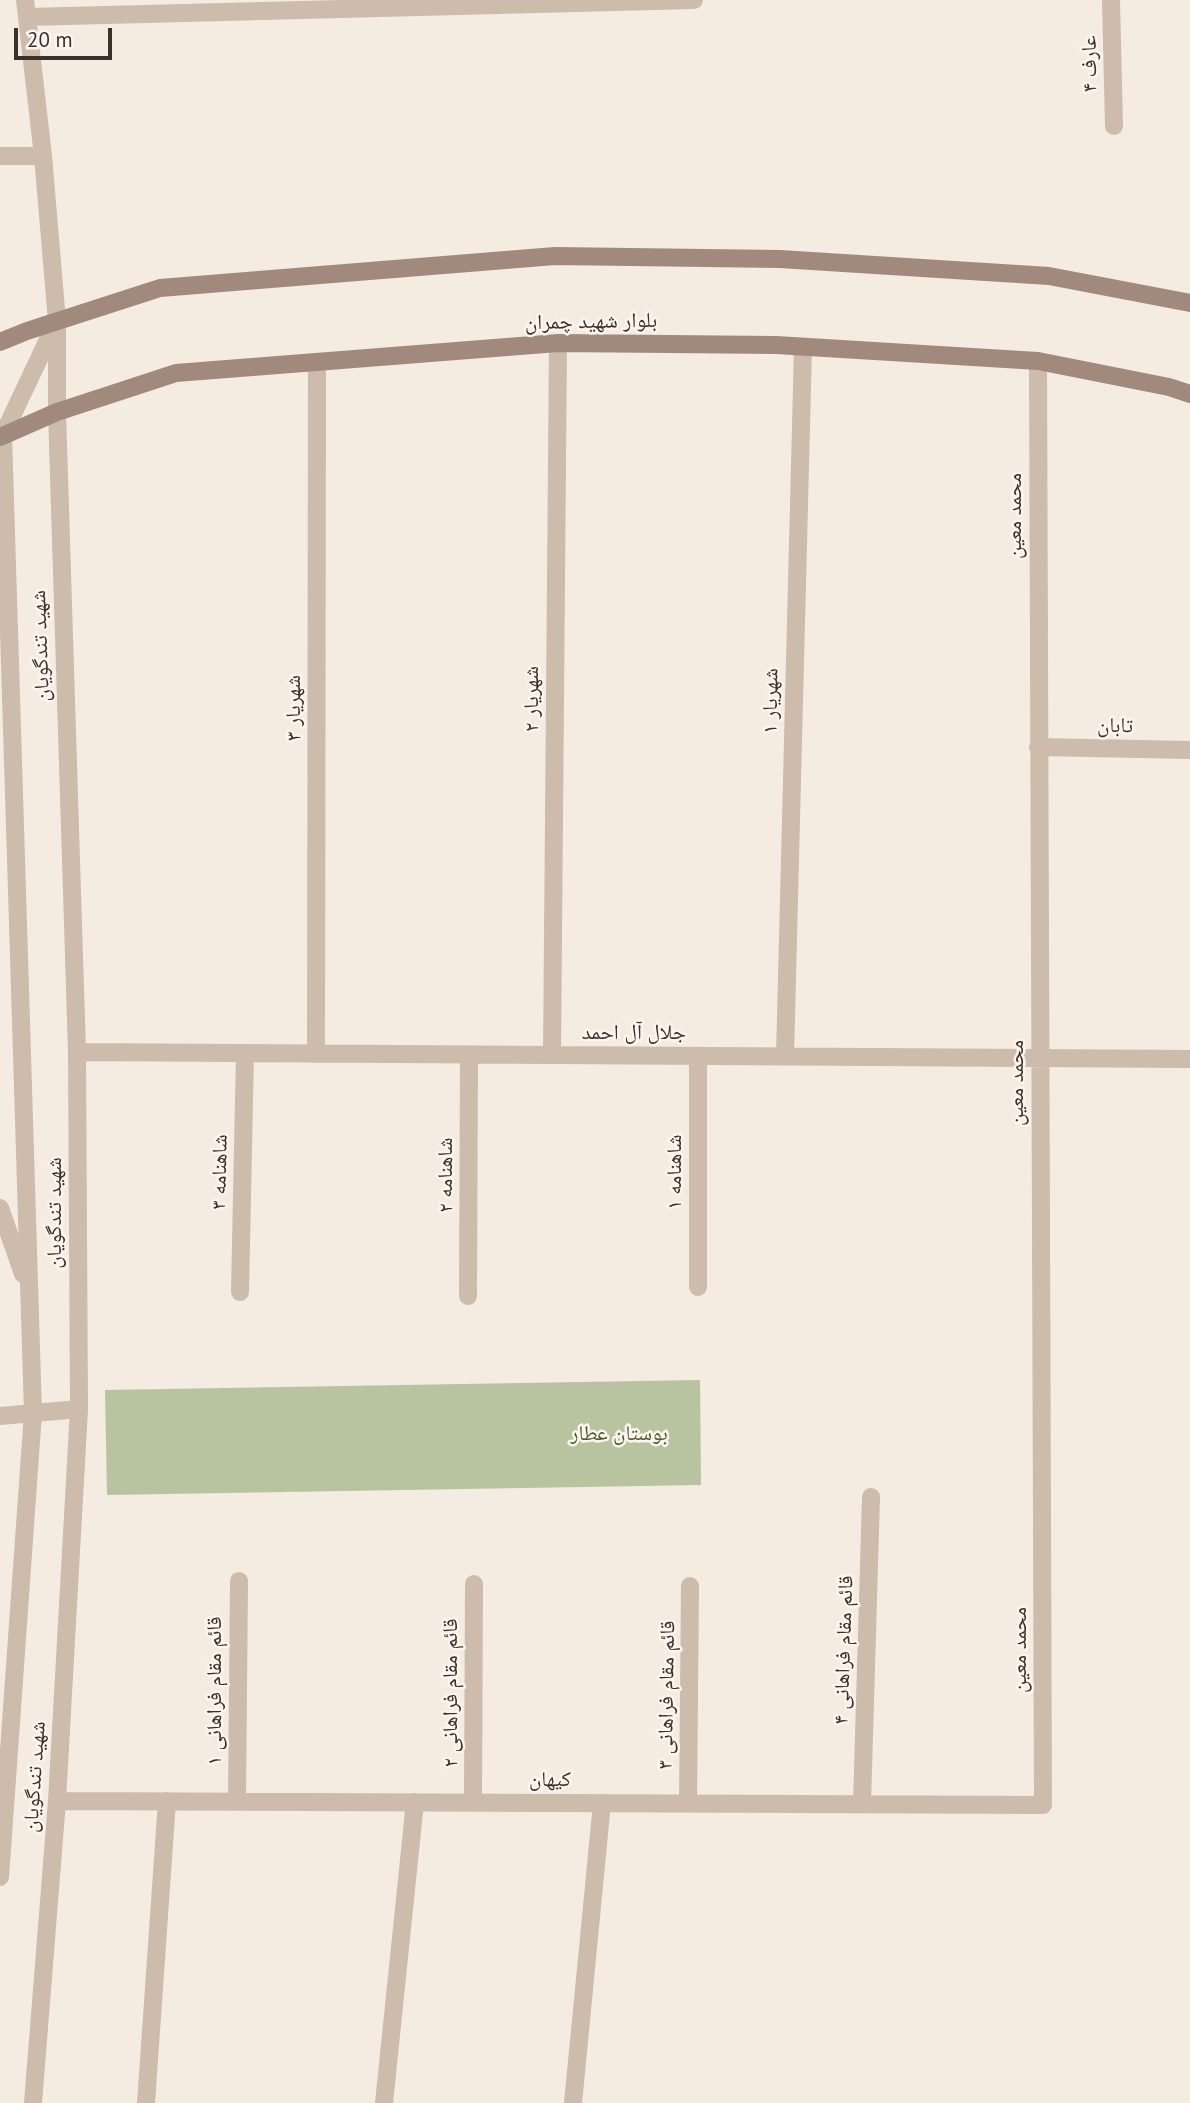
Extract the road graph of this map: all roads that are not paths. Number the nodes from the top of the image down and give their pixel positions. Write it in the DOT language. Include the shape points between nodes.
graph roads {
  1 [pos="694,0"];
  2 [pos="1111,0"];
  3 [pos="460,3"];
  4 [pos="26,9"];
  5 [pos="1114,126"];
  6 [pos="0,156"];
  7 [pos="43,156"];
  8 [pos="1190,303"];
  9 [pos="57,321"];
  10 [pos="0,342"];
  11 [pos="558,343"];
  12 [pos="803,346"];
  13 [pos="1038,361"];
  14 [pos="317,362"];
  15 [pos="1190,394"];
  16 [pos="57,412"];
  17 [pos="2,436"];
  18 [pos="1038,747"];
  19 [pos="1190,750"];
  20 [pos="77,1052"];
  21 [pos="245,1053"];
  22 [pos="316,1054"];
  23 [pos="469,1055"];
  24 [pos="552,1055"];
  25 [pos="698,1056"];
  26 [pos="785,1056"];
  27 [pos="1040,1058"];
  28 [pos="1190,1059"];
  29 [pos="0,1208"];
  30 [pos="698,1287"];
  31 [pos="29,1292"];
  32 [pos="240,1292"];
  33 [pos="468,1296"];
  34 [pos="79,1409"];
  35 [pos="33,1413"];
  36 [pos="0,1416"];
  37 [pos="871,1497"];
  38 [pos="239,1581"];
  39 [pos="474,1584"];
  40 [pos="690,1586"];
  41 [pos="57,1801"];
  42 [pos="167,1801"];
  43 [pos="237,1801"];
  44 [pos="415,1802"];
  45 [pos="473,1802"];
  46 [pos="602,1803"];
  47 [pos="688,1803"];
  48 [pos="862,1804"];
  49 [pos="1043,1805"];
  50 [pos="0,1877"];
  51 [pos="33,2103"];
  52 [pos="146,2103"];
  53 [pos="384,2103"];
  54 [pos="573,2103"];
  1 -- 3 [label="street"];
  2 -- 5 [label="street, عارف ۴"];
  3 -- 4 [label="street"];
  4 -- 7 [label="street, شهید تندگویان"];
  6 -- 7 [label="street"];
  7 -- 9 [label="street, شهید تندگویان"];
  8 -- 9 [label="main road" via="1049,276 780,259 555,256 160,288"];
  9 -- 10 [label="main road"];
  9 -- 16 [label="street, شهید تندگویان"];
  9 -- 17 [label="street, شهید تندگویان"];
  11 -- 12 [label="main road, بلوار شهید چمران"];
  11 -- 14 [label="main road, بلوار شهید چمران"];
  11 -- 24 [label="street, شهریار ۲"];
  12 -- 13 [label="main road, بلوار شهید چمران"];
  12 -- 26 [label="street, شهریار ۱"];
  13 -- 15 [label="main road, بلوار شهید چمران"];
  13 -- 18 [label="street, محمد معین"];
  14 -- 16 [label="main road, بلوار شهید چمران" via="176,373"];
  14 -- 22 [label="street, شهریار ۳"];
  16 -- 17 [label="main road, بلوار شهید چمران"];
  16 -- 20 [label="street, شهید تندگویان"];
  17 -- 31 [label="street, شهید تندگویان"];
  18 -- 19 [label="street, تابان"];
  18 -- 27 [label="street, محمد معین"];
  20 -- 21 [label="street, جلال آل احمد"];
  20 -- 34 [label="street, شهید تندگویان"];
  21 -- 22 [label="street, جلال آل احمد"];
  21 -- 32 [label="street, شاهنامه ۳"];
  22 -- 23 [label="street, جلال آل احمد"];
  23 -- 24 [label="street, جلال آل احمد"];
  23 -- 33 [label="street, شاهنامه ۲"];
  24 -- 25 [label="street, جلال آل احمد"];
  25 -- 26 [label="street, جلال آل احمد"];
  25 -- 30 [label="street, شاهنامه ۱"];
  26 -- 27 [label="street, جلال آل احمد"];
  27 -- 28 [label="street, جلال آل احمد"];
  27 -- 49 [label="street, محمد معین"];
  29 -- 31 [label="street"];
  31 -- 35 [label="street, شهید تندگویان"];
  34 -- 35 [label="street"];
  34 -- 41 [label="street, شهید تندگویان"];
  35 -- 36 [label="street"];
  35 -- 50 [label="street, شهید تندگویان"];
  37 -- 48 [label="street, قائم مقام فراهانی ۴"];
  38 -- 43 [label="street, قائم مقام فراهانی ۱"];
  39 -- 45 [label="street, قائم مقام فراهانی ۲"];
  40 -- 47 [label="street, قائم مقام فراهانی ۳"];
  41 -- 42 [label="street, کیهان"];
  41 -- 51 [label="street, شهید تندگویان"];
  42 -- 43 [label="street, کیهان"];
  42 -- 52 [label="street"];
  43 -- 44 [label="street, کیهان"];
  44 -- 45 [label="street, کیهان"];
  44 -- 53 [label="street"];
  45 -- 46 [label="street, کیهان"];
  46 -- 47 [label="street, کیهان"];
  46 -- 54 [label="street"];
  47 -- 48 [label="street, کیهان"];
  48 -- 49 [label="street, کیهان"];
}
